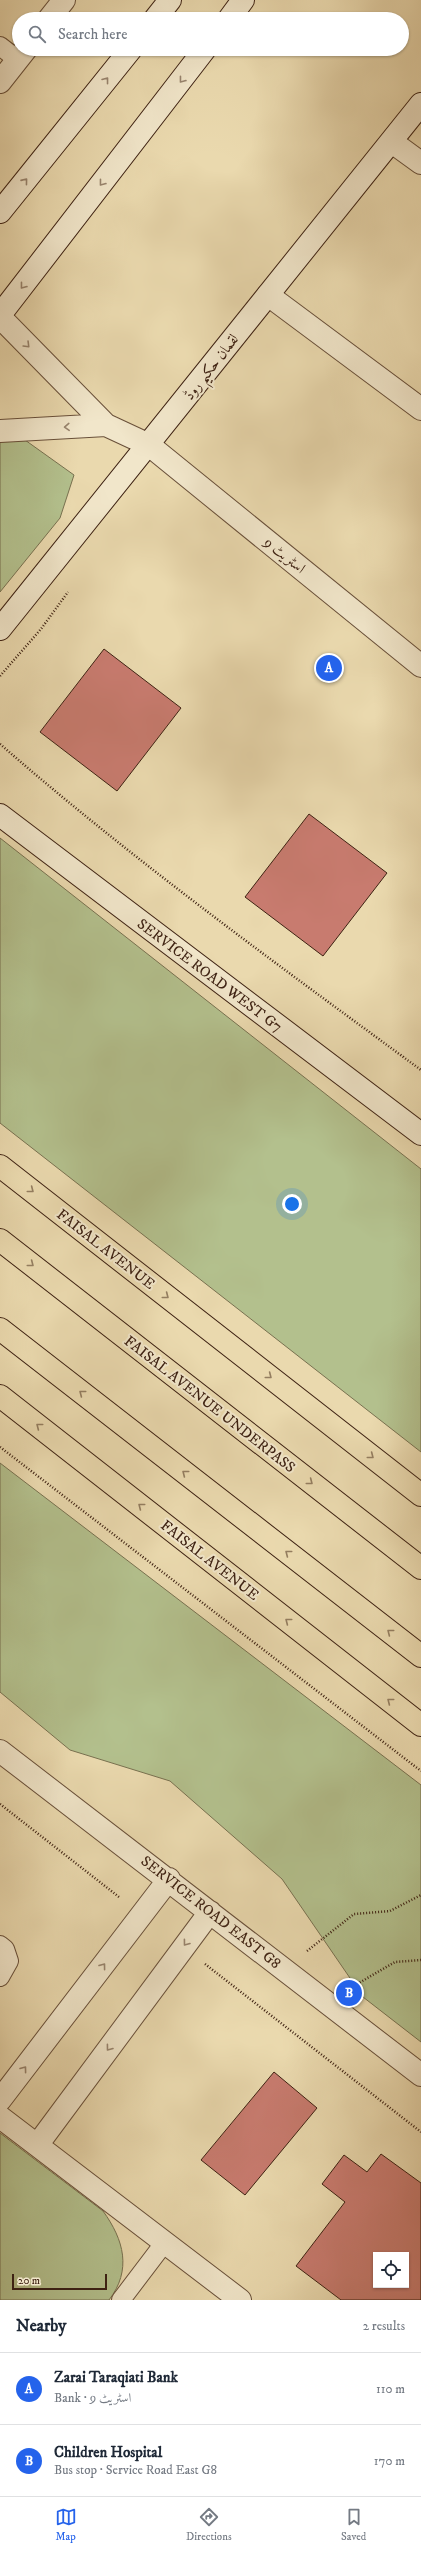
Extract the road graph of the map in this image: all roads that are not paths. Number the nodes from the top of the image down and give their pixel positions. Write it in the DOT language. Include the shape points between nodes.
graph roads {
  1 [pos="64,0"];
  2 [pos="170,0"];
  3 [pos="243,0"];
  4 [pos="55,12"];
  5 [pos="161,12"];
  6 [pos="234,12"];
  7 [pos="0,46"];
  8 [pos="12,50"];
  9 [pos="20,56"];
  10 [pos="125,56"];
  11 [pos="200,56"];
  12 [pos="0,82"];
  13 [pos="421,104"];
  14 [pos="392,142"];
  15 [pos="421,163"];
  16 [pos="0,212"];
  17 [pos="268,295"];
  18 [pos="0,316"];
  19 [pos="421,409"];
  20 [pos="106,425"];
  21 [pos="0,431"];
  22 [pos="149,445"];
  23 [pos="0,629"];
  24 [pos="421,666"];
  25 [pos="0,815"];
  26 [pos="421,1134"];
  27 [pos="0,1166"];
  28 [pos="0,1240"];
  29 [pos="0,1329"];
  30 [pos="0,1396"];
  31 [pos="421,1495"];
  32 [pos="421,1568"];
  33 [pos="421,1656"];
  34 [pos="421,1725"];
  35 [pos="0,1751"];
  36 [pos="169,1879"];
  37 [pos="210,1912"];
  38 [pos="0,1945"];
  39 [pos="0,1977"];
  40 [pos="421,2075"];
  41 [pos="0,2100"];
  42 [pos="0,2117"];
  43 [pos="38,2144"];
  44 [pos="165,2242"];
  45 [pos="121,2300"];
  46 [pos="240,2300"];
  1 -- 4 [label="street"];
  2 -- 5 [label="street"];
  3 -- 6 [label="street"];
  7 -- 8 [label="lane"];
  9 -- 12 [label="street"];
  16 -- 10 [label="street, one-way"];
  11 -- 18 [label="street, one-way"];
  13 -- 14 [label="street, لقمان حکیم روڈ"];
  14 -- 15 [label="street"];
  14 -- 17 [label="street, لقمان حکیم روڈ"];
  17 -- 19 [label="street"];
  17 -- 22 [label="street, لقمان حکیم روڈ"];
  18 -- 20 [label="street, one-way"];
  20 -- 21 [label="street, one-way"];
  20 -- 22 [label="street"];
  22 -- 23 [label="street, لقمان حکیم روڈ"];
  22 -- 24 [label="street, اسٹریٹ 9"];
  25 -- 26 [label="street, SERVICE ROAD WEST G7"];
  27 -- 31 [label="main road, FAISAL AVENUE, one-way"];
  28 -- 32 [label="main road, FAISAL AVENUE UNDERPASS, one-way"];
  33 -- 29 [label="main road, one-way"];
  34 -- 30 [label="main road, FAISAL AVENUE, one-way"];
  35 -- 36 [label="street, SERVICE ROAD EAST G8"];
  36 -- 37 [label="street, SERVICE ROAD EAST G8"];
  41 -- 36 [label="street, one-way"];
  37 -- 40 [label="street, SERVICE ROAD EAST G8"];
  37 -- 43 [label="street, one-way"];
  38 -- 39 [label="lane" via="5,1949 9,1960"];
  42 -- 43 [label="street"];
  43 -- 44 [label="street"];
  44 -- 45 [label="lane"];
  44 -- 46 [label="street"];
}
